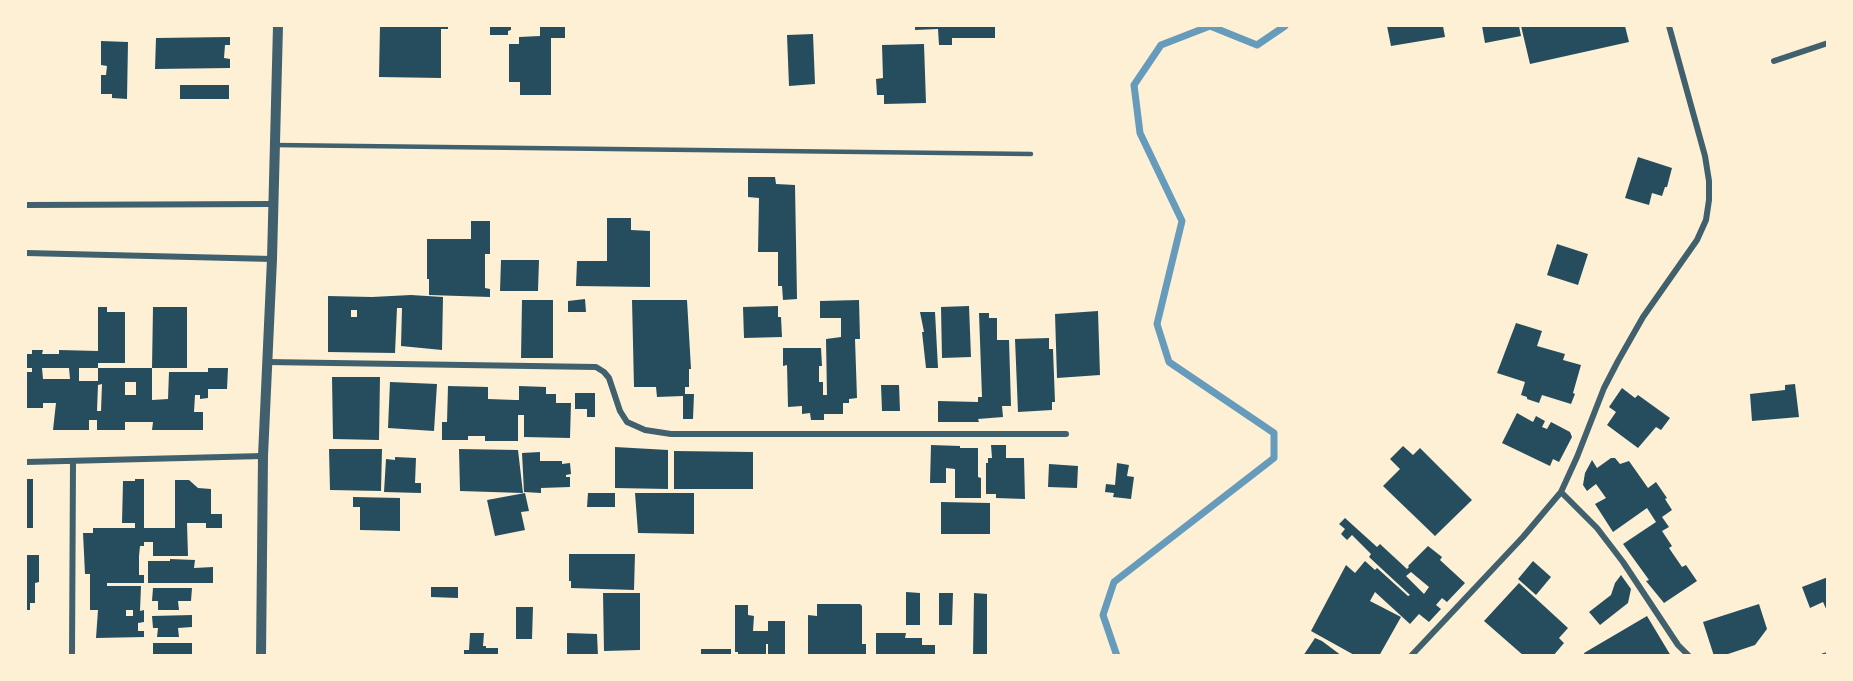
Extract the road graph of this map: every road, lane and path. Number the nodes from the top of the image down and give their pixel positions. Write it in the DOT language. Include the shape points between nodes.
graph roads {
  1 [pos="278,26"];
  2 [pos="1670,26"];
  3 [pos="1827,43"];
  4 [pos="1773,62"];
  5 [pos="274,145"];
  6 [pos="1031,154"];
  7 [pos="272,204"];
  8 [pos="26,205"];
  9 [pos="26,253"];
  10 [pos="272,259"];
  11 [pos="267,362"];
  12 [pos="1066,434"];
  13 [pos="263,456"];
  14 [pos="26,462"];
  15 [pos="73,462"];
  16 [pos="1561,492"];
  17 [pos="72,656"];
  18 [pos="261,656"];
  19 [pos="1411,656"];
  20 [pos="1689,656"];
  1 -- 5 [label="street"];
  2 -- 16 [label="street" via="1705,156 1709,181 1706,220 1613,370"];
  3 -- 4 [label="street"];
  5 -- 6 [label="lane"];
  5 -- 7 [label="street"];
  7 -- 8 [label="street"];
  7 -- 10 [label="street"];
  9 -- 10 [label="street"];
  10 -- 11 [label="street"];
  11 -- 12 [label="street" via="596,367 609,378 627,422 671,434"];
  11 -- 13 [label="street"];
  13 -- 15 [label="street"];
  13 -- 18 [label="street"];
  14 -- 15 [label="street"];
  15 -- 17 [label="street"];
  16 -- 19 [label="street"];
  16 -- 20 [label="street" via="1598,528"];
}
